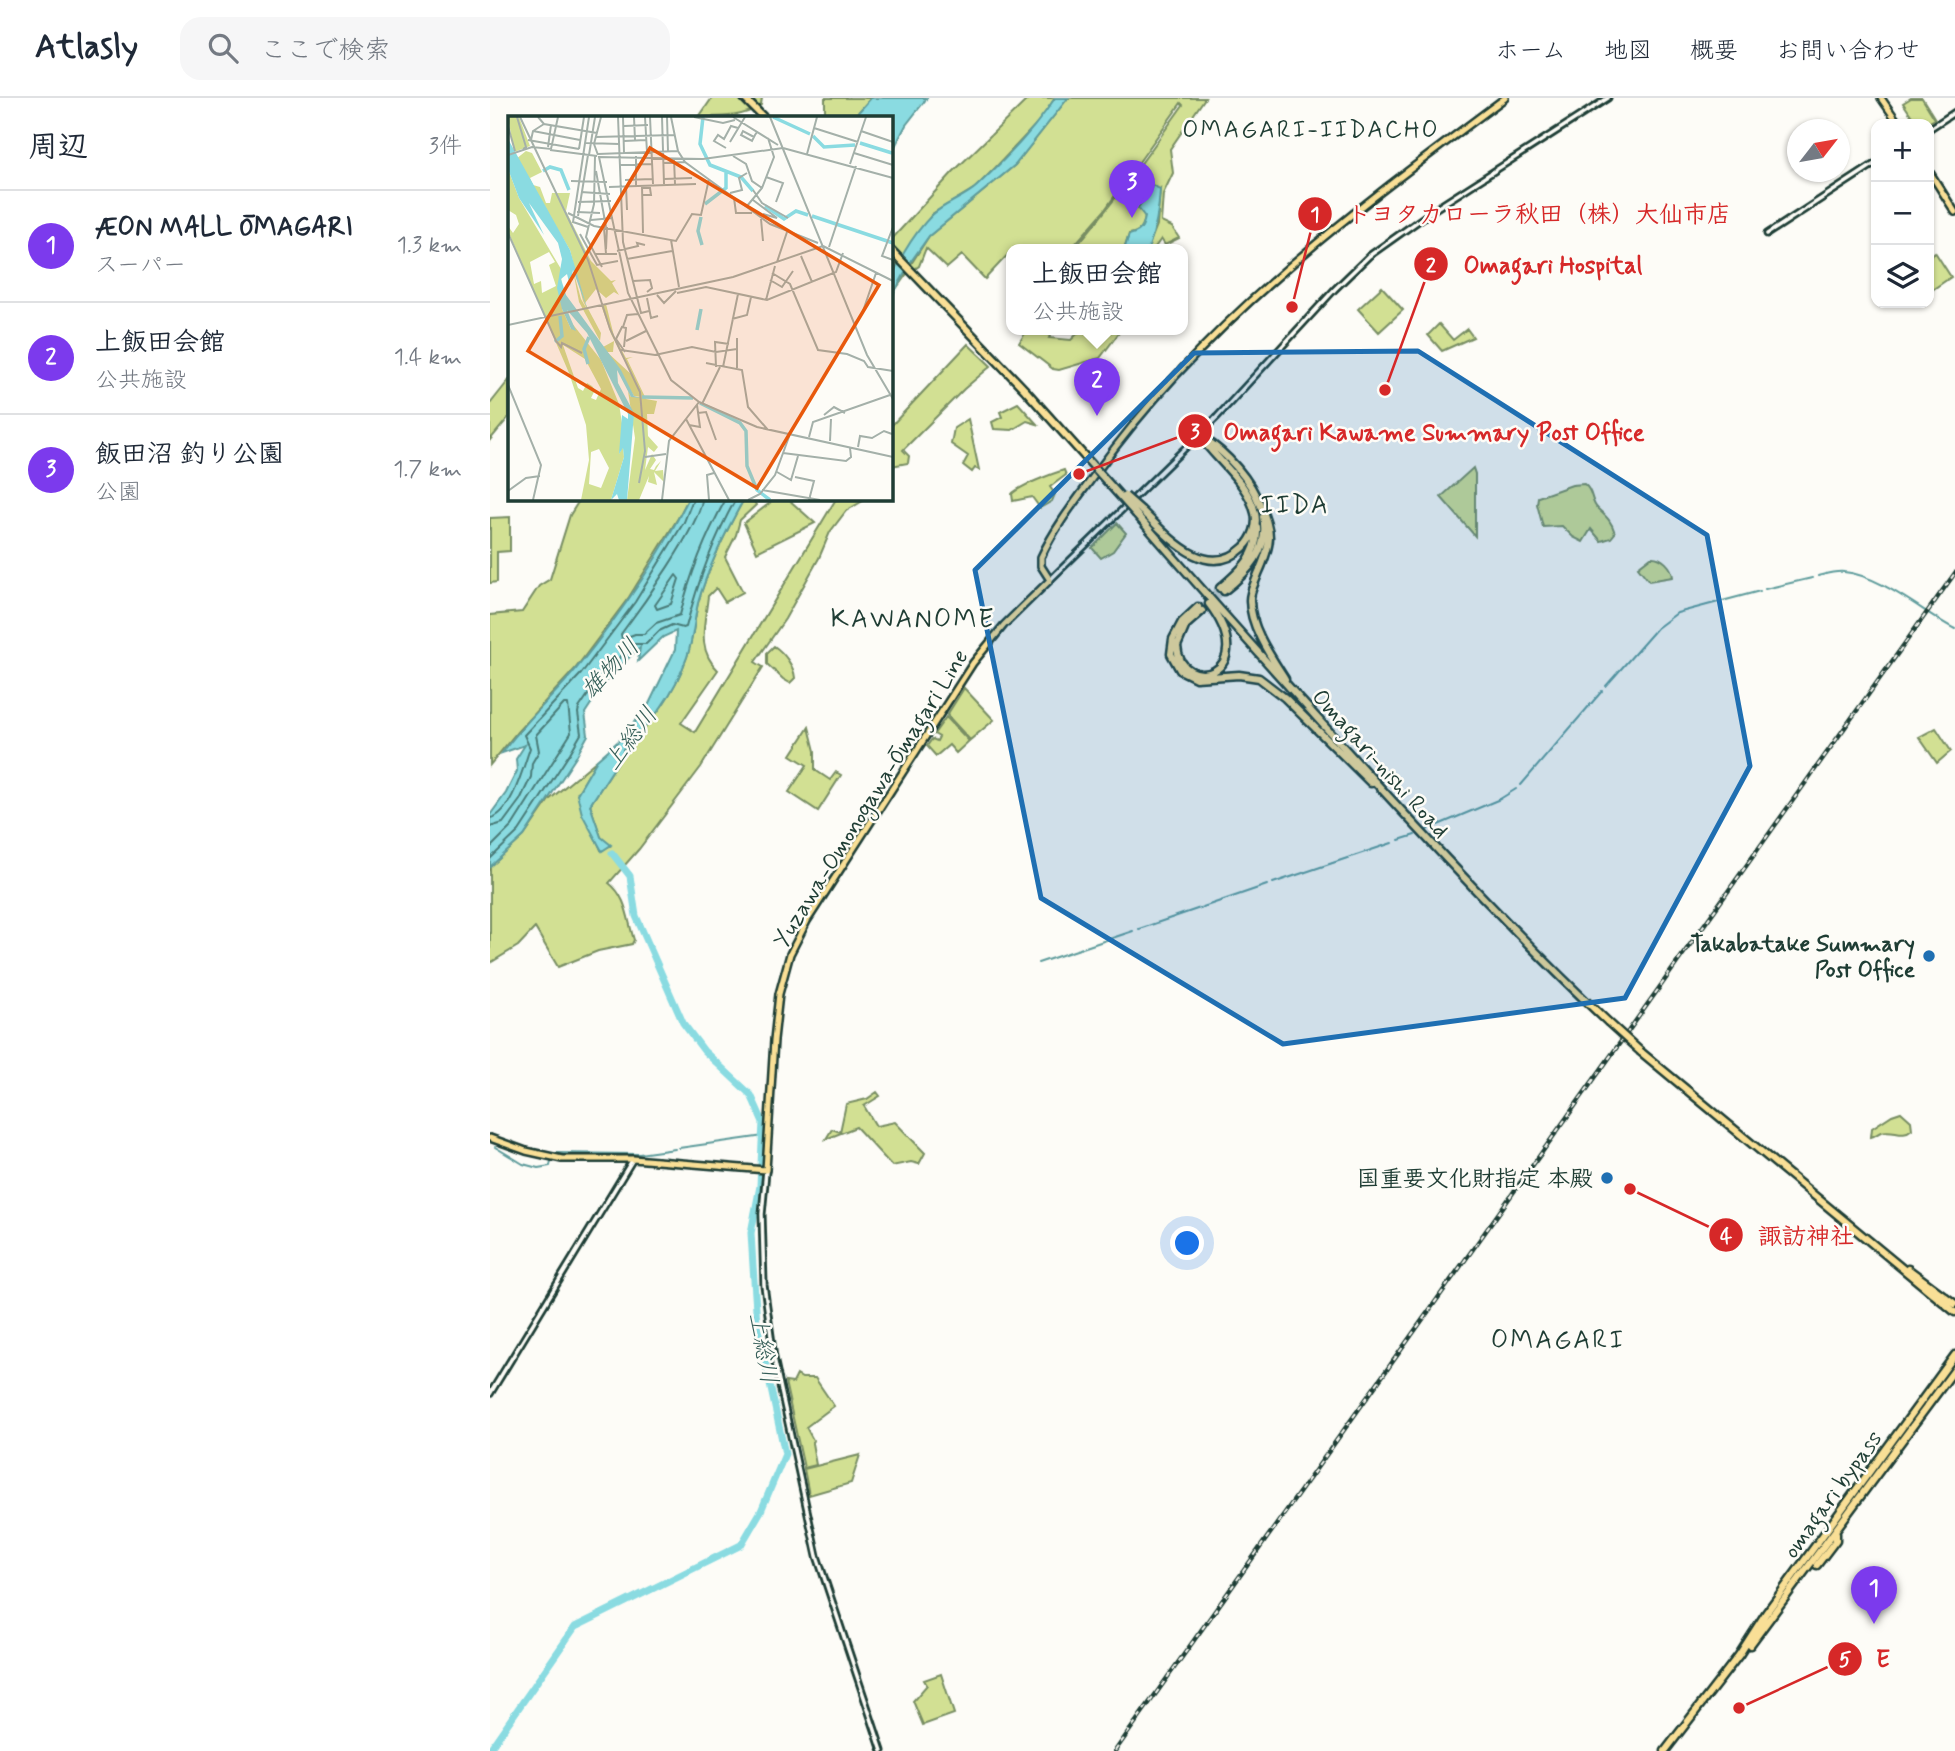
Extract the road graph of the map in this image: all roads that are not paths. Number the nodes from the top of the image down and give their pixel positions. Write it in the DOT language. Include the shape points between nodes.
graph roads {
  1 [pos="744,98"];
  2 [pos="1505,98"];
  3 [pos="1608,98"];
  4 [pos="1881,98"];
  5 [pos="1955,112"];
  6 [pos="762,116"];
  7 [pos="1896,119"];
  8 [pos="1934,126"];
  9 [pos="1871,166"];
  10 [pos="1934,179"];
  11 [pos="1955,212"];
  12 [pos="1767,234"];
  13 [pos="892,251"];
  14 [pos="1199,435"];
  15 [pos="1259,502"];
  16 [pos="1138,512"];
  17 [pos="1256,521"];
  18 [pos="1050,579"];
  19 [pos="1297,696"];
  20 [pos="1427,839"];
  21 [pos="490,1138"];
  22 [pos="633,1159"];
  23 [pos="765,1170"];
  24 [pos="1889,1256"];
  25 [pos="1955,1304"];
  26 [pos="1955,1312"];
  27 [pos="1955,1355"];
  28 [pos="1955,1369"];
  29 [pos="490,1394"];
  30 [pos="1837,1531"];
  31 [pos="1817,1565"];
  32 [pos="1740,1655"];
  33 [pos="882,1751"];
  34 [pos="1665,1751"];
  1 -- 6 [label="highway"];
  2 -- 18 [label="main road" via="1303,253 1203,346 1127,431 1062,522 1041,557"];
  3 -- 14 [label="street" via="1369,256"];
  4 -- 7 [label="main road"];
  5 -- 8 [label="street"];
  9 -- 12 [label="street"];
  10 -- 11 [label="main road"];
  13 -- 16 [label="highway, bridge"];
  14 -- 15 [label="highway" via="1237,468"];
  14 -- 17 [label="highway" via="1244,490"];
  14 -- 18 [label="street"];
  15 -- 17 [label="highway" via="1264,531 1261,549 1252,566 1222,589 1248,561 1256,543"];
  15 -- 19 [label="highway" via="1270,535 1252,590 1253,618"];
  16 -- 17 [label="highway" via="1193,555 1214,561 1244,547"];
  16 -- 19 [label="highway, Omagari-nishi Road"];
  16 -- 20 [label="highway" via="1228,635 1228,651 1216,671 1189,671 1182,666 1177,646 1200,609 1182,622 1171,654 1180,670 1196,678 1248,675 1272,686"];
  18 -- 23 [label="main road, Yuzawa-Omonogawa-Ōmagari Line" via="973,663 790,954 777,1010"];
  19 -- 20 [label="highway, Omagari-nishi Road"];
  20 -- 24 [label="highway, Omagari-nishi Road, bridge" via="1608,1022"];
  21 -- 22 [label="main road" via="562,1159"];
  22 -- 23 [label="main road"];
  22 -- 29 [label="street"];
  23 -- 33 [label="street" via="764,1285 774,1359 817,1556"];
  24 -- 25 [label="highway"];
  24 -- 26 [label="highway"];
  27 -- 32 [label="highway, omagari bypass"];
  28 -- 30 [label="highway, omagari bypass"];
  30 -- 31 [label="highway"];
  30 -- 32 [label="highway, omagari bypass"];
  32 -- 34 [label="highway, omagari bypass"];
}
